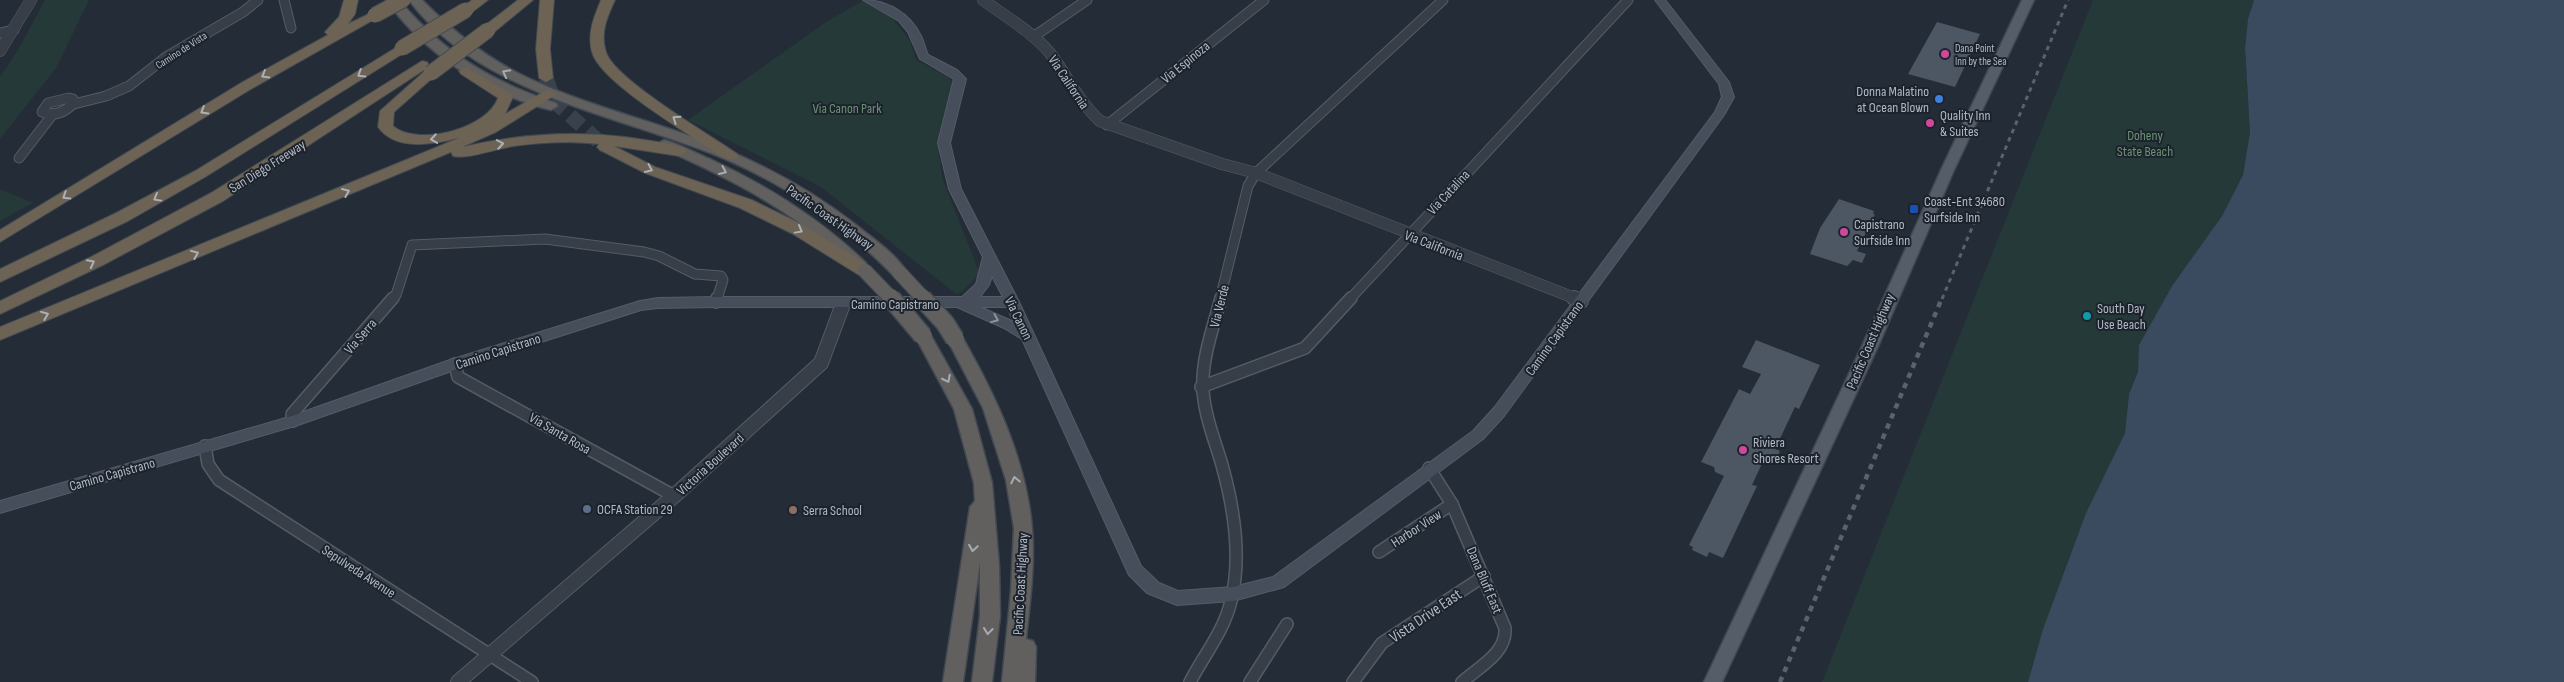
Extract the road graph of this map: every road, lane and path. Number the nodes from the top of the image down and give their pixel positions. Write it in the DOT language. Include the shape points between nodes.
graph roads {
  1 [pos="32,0"];
  2 [pos="258,0"];
  3 [pos="284,0"];
  4 [pos="351,0"];
  5 [pos="392,0"];
  6 [pos="403,0"];
  7 [pos="415,0"];
  8 [pos="481,0"];
  9 [pos="520,0"];
  10 [pos="526,0"];
  11 [pos="547,0"];
  12 [pos="608,0"];
  13 [pos="868,0"];
  14 [pos="983,0"];
  15 [pos="1087,0"];
  16 [pos="1264,0"];
  17 [pos="1443,0"];
  18 [pos="1628,0"];
  19 [pos="1660,0"];
  20 [pos="2028,0"];
  21 [pos="291,28"];
  22 [pos="485,28"];
  23 [pos="14,30"];
  24 [pos="0,32"];
  25 [pos="1033,37"];
  26 [pos="0,51"];
  27 [pos="284,64"];
  28 [pos="426,69"];
  29 [pos="466,71"];
  30 [pos="546,78"];
  31 [pos="544,98"];
  32 [pos="74,104"];
  33 [pos="53,114"];
  34 [pos="1107,125"];
  35 [pos="605,147"];
  36 [pos="679,151"];
  37 [pos="731,156"];
  38 [pos="19,158"];
  39 [pos="402,168"];
  40 [pos="1254,176"];
  41 [pos="1408,235"];
  42 [pos="0,237"];
  43 [pos="988,258"];
  44 [pos="865,271"];
  45 [pos="0,276"];
  46 [pos="1581,301"];
  47 [pos="716,302"];
  48 [pos="1012,302"];
  49 [pos="962,303"];
  50 [pos="843,304"];
  51 [pos="0,308"];
  52 [pos="0,334"];
  53 [pos="1028,336"];
  54 [pos="455,364"];
  55 [pos="1201,387"];
  56 [pos="293,422"];
  57 [pos="205,446"];
  58 [pos="1430,468"];
  59 [pos="983,482"];
  60 [pos="674,496"];
  61 [pos="1452,504"];
  62 [pos="0,507"];
  63 [pos="1023,528"];
  64 [pos="1379,552"];
  65 [pos="1484,576"];
  66 [pos="1233,594"];
  67 [pos="1287,624"];
  68 [pos="490,655"];
  69 [pos="458,682"];
  70 [pos="532,682"];
  71 [pos="953,682"];
  72 [pos="982,682"];
  73 [pos="1012,682"];
  74 [pos="1025,682"];
  75 [pos="1190,682"];
  76 [pos="1250,682"];
  77 [pos="1353,682"];
  78 [pos="1462,682"];
  79 [pos="1713,682"];
  1 -- 23 [label="street"];
  2 -- 32 [label="street, Camino de Vista" via="166,57 129,86"];
  3 -- 21 [label="street"];
  4 -- 27 [label="highway" via="347,17 335,30"];
  5 -- 29 [label="highway, Pacific Coast Highway" via="432,44"];
  6 -- 27 [label="highway, bridge"];
  31 -- 7 [label="highway, Pacific Coast Highway, one-way" via="463,46"];
  8 -- 45 [label="highway, San Diego Freeway, one-way, bridge" via="200,174 122,217"];
  9 -- 22 [label="highway"];
  10 -- 22 [label="highway"];
  11 -- 30 [label="highway" via="542,39"];
  37 -- 12 [label="highway, one-way" via="610,73 598,51 596,38 600,16"];
  13 -- 43 [label="main road, Via Canon" via="893,11 917,37 926,59 956,73 960,79 944,143 955,189"];
  14 -- 25 [label="street, Via California"];
  15 -- 25 [label="street"];
  16 -- 34 [label="street, Via Espinoza"];
  17 -- 40 [label="street, Via Verde"];
  18 -- 41 [label="street, Via Catalina"];
  19 -- 46 [label="main road, Camino Capistrano" via="1725,84 1728,97 1720,113"];
  20 -- 79 [label="main road, Pacific Coast Highway"];
  22 -- 28 [label="highway, bridge"];
  23 -- 24 [label="street"];
  23 -- 26 [label="street"];
  25 -- 34 [label="street, Via California" via="1049,52 1090,112"];
  27 -- 42 [label="highway, one-way" via="179,125"];
  29 -- 28 [label="highway, one-way" via="506,96 496,115 464,133 447,137 415,141 392,134 384,120 387,112"];
  51 -- 28 [label="highway, San Diego Freeway, one-way" via="217,197"];
  29 -- 31 [label="highway, Pacific Coast Highway"];
  31 -- 36 [label="highway, Pacific Coast Highway"];
  31 -- 37 [label="highway, Pacific Coast Highway"];
  31 -- 39 [label="highway" via="491,129"];
  32 -- 33 [label="street"];
  32 -- 33 [label="street" via="72,99 63,98 48,103 42,109 44,114"];
  33 -- 38 [label="street"];
  34 -- 40 [label="street, Via California" via="1222,164 1231,171"];
  35 -- 44 [label="highway, one-way" via="650,170 746,204 799,230"];
  39 -- 36 [label="highway, one-way" via="471,149 554,138 598,138"];
  36 -- 44 [label="highway, Pacific Coast Highway, one-way" via="761,188 808,218"];
  63 -- 37 [label="highway, Pacific Coast Highway, one-way, bridge" via="1015,480 992,408 945,323 877,249 829,212"];
  52 -- 39 [label="highway, one-way"];
  40 -- 41 [label="street, Via California" via="1271,187 1289,186"];
  40 -- 55 [label="street, Via Verde" via="1241,213"];
  41 -- 46 [label="street, Via California"];
  41 -- 55 [label="street, Via Catalina" via="1305,348"];
  43 -- 48 [label="main road, Via Canon"];
  43 -- 49 [label="main road" via="987,281 977,294"];
  44 -- 59 [label="highway, Pacific Coast Highway, one-way, bridge" via="923,336 963,409"];
  46 -- 58 [label="main road, Camino Capistrano" via="1500,412 1478,435"];
  47 -- 50 [label="main road, Camino Capistrano"];
  47 -- 54 [label="main road, Camino Capistrano" via="640,306"];
  47 -- 56 [label="street, Via Serra" via="723,278 695,274 659,256 628,249 539,239 416,244 410,247 396,295 292,414"];
  48 -- 49 [label="main road, Camino Capistrano"];
  48 -- 53 [label="main road, Via Canon"];
  49 -- 50 [label="main road, Camino Capistrano"];
  49 -- 53 [label="main road, one-way"];
  50 -- 60 [label="street, Victoria Boulevard" via="821,363"];
  53 -- 66 [label="main road, Via Canon" via="1135,570 1153,588 1177,598"];
  54 -- 56 [label="main road, Camino Capistrano"];
  54 -- 60 [label="street, Via Santa Rosa" via="458,377 470,386 512,405"];
  55 -- 66 [label="street, Via Verde" via="1203,404 1228,486 1233,522"];
  56 -- 57 [label="main road, Camino Capistrano"];
  57 -- 62 [label="main road, Camino Capistrano"];
  57 -- 68 [label="street, Sepulveda Avenue" via="209,468 219,480"];
  58 -- 61 [label="street, Dana Bluff East"];
  58 -- 66 [label="main road, Camino Capistrano" via="1278,582"];
  59 -- 71 [label="highway, one-way"];
  59 -- 72 [label="highway, Pacific Coast Highway, one-way" via="990,566 990,616"];
  60 -- 68 [label="street, Victoria Boulevard"];
  61 -- 64 [label="street, Harbor View"];
  61 -- 65 [label="street, Dana Bluff East"];
  63 -- 73 [label="highway, Pacific Coast Highway" via="1017,648"];
  63 -- 74 [label="highway" via="1027,597"];
  65 -- 77 [label="street, Vista Drive East" via="1382,644"];
  65 -- 78 [label="street, Dana Bluff East" via="1505,628 1506,639 1502,648"];
  66 -- 75 [label="street, Via Verde" via="1226,617"];
  67 -- 76 [label="street"];
  68 -- 69 [label="street, Victoria Boulevard"];
  68 -- 70 [label="street, Sepulveda Avenue"];
}
